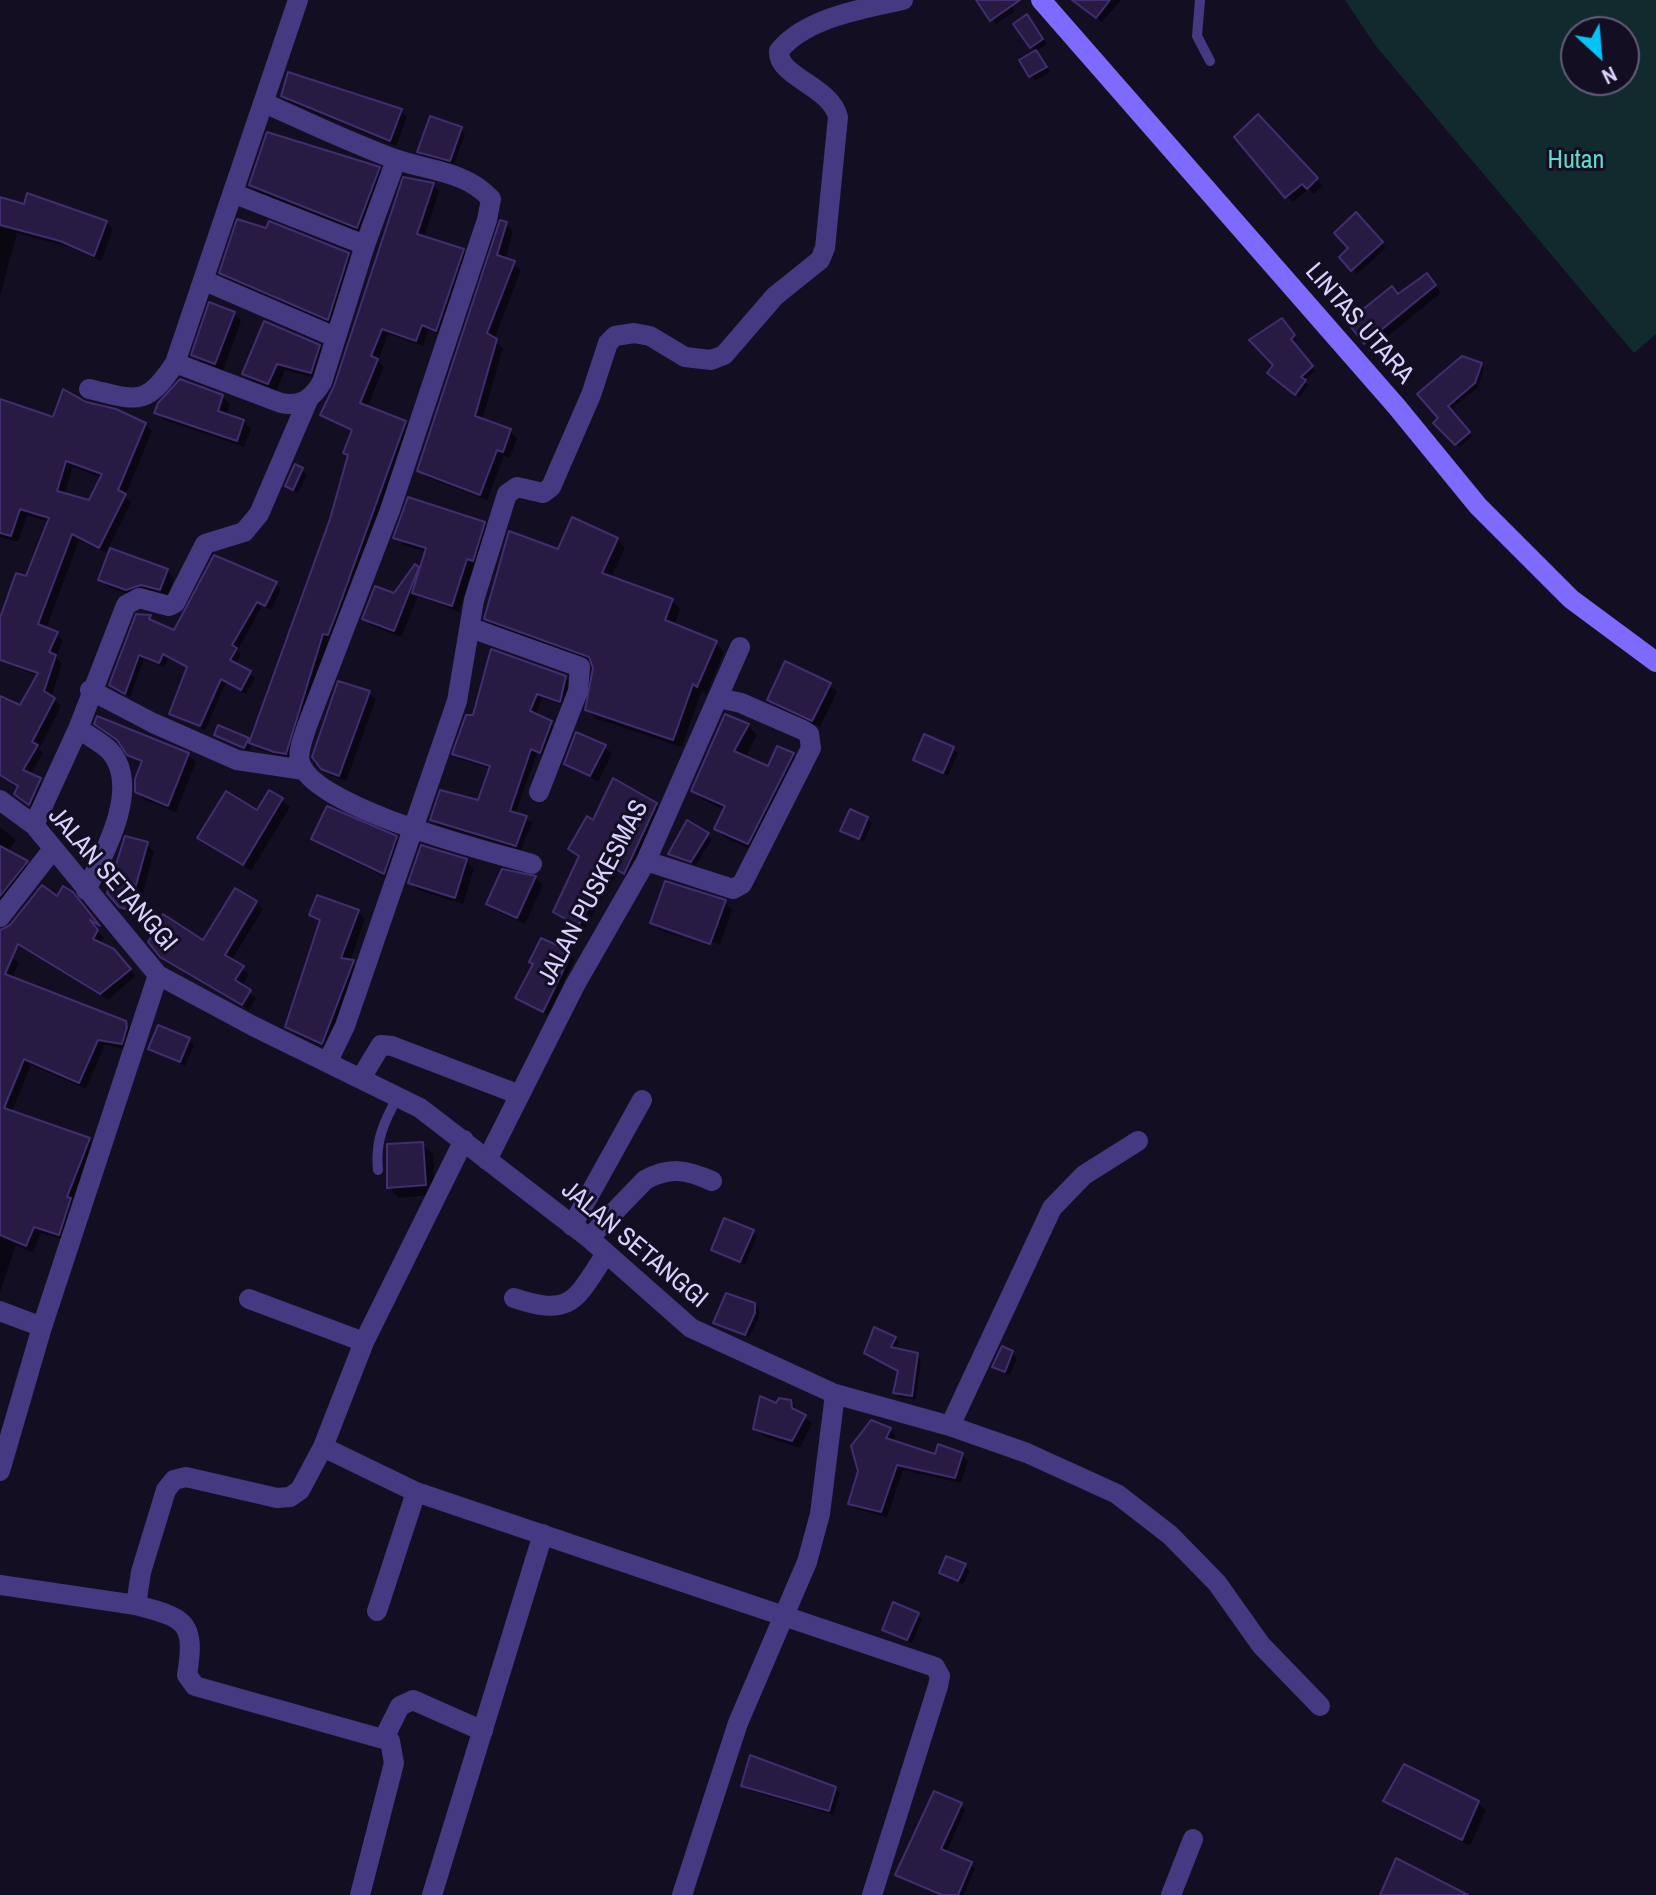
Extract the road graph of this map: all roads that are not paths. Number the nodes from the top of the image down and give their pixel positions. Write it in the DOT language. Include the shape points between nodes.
graph roads {
  1 [pos="298,0"];
  2 [pos="903,0"];
  3 [pos="1041,0"];
  4 [pos="1200,0"];
  5 [pos="1210,61"];
  6 [pos="264,103"];
  7 [pos="396,160"];
  8 [pos="235,194"];
  9 [pos="365,245"];
  10 [pos="205,281"];
  11 [pos="335,337"];
  12 [pos="175,363"];
  13 [pos="89,389"];
  14 [pos="308,400"];
  15 [pos="471,628"];
  16 [pos="740,647"];
  17 [pos="1656,662"];
  18 [pos="90,690"];
  19 [pos="719,698"];
  20 [pos="78,729"];
  21 [pos="304,770"];
  22 [pos="539,792"];
  23 [pos="0,800"];
  24 [pos="34,825"];
  25 [pos="410,830"];
  26 [pos="53,849"];
  27 [pos="646,861"];
  28 [pos="532,864"];
  29 [pos="86,890"];
  30 [pos="0,917"];
  31 [pos="158,975"];
  32 [pos="328,1061"];
  33 [pos="361,1078"];
  34 [pos="520,1095"];
  35 [pos="398,1096"];
  36 [pos="642,1100"];
  37 [pos="464,1140"];
  38 [pos="1138,1141"];
  39 [pos="487,1160"];
  40 [pos="378,1170"];
  41 [pos="712,1181"];
  42 [pos="580,1232"];
  43 [pos="605,1255"];
  44 [pos="514,1298"];
  45 [pos="249,1299"];
  46 [pos="0,1311"];
  47 [pos="42,1327"];
  48 [pos="364,1342"];
  49 [pos="835,1394"];
  50 [pos="950,1426"];
  51 [pos="323,1447"];
  52 [pos="0,1471"];
  53 [pos="416,1492"];
  54 [pos="543,1534"];
  55 [pos="0,1585"];
  56 [pos="136,1605"];
  57 [pos="377,1611"];
  58 [pos="784,1615"];
  59 [pos="1320,1706"];
  60 [pos="483,1731"];
  61 [pos="384,1738"];
  62 [pos="1193,1839"];
  63 [pos="360,1895"];
  64 [pos="432,1895"];
  65 [pos="682,1895"];
  66 [pos="872,1895"];
  67 [pos="1171,1895"];
  1 -- 6 [label="street"];
  2 -- 15 [label="street" via="836,16 779,51 783,66 832,100 838,117 820,260 775,296 724,355 711,360 685,357 650,336 634,333 615,336 608,343 551,487 543,493 517,487 507,494 474,600"];
  3 -- 17 [label="street, LINTAS UTARA" via="1478,506 1571,599"];
  4 -- 5 [label="lane" via="1197,36"];
  6 -- 7 [label="street"];
  6 -- 8 [label="street"];
  7 -- 9 [label="street"];
  7 -- 21 [label="street" via="465,178 491,199 390,510 307,726 299,759"];
  8 -- 9 [label="street"];
  8 -- 10 [label="street"];
  9 -- 11 [label="street"];
  10 -- 11 [label="street"];
  10 -- 12 [label="street"];
  11 -- 14 [label="street" via="322,382"];
  12 -- 13 [label="street" via="148,397"];
  12 -- 14 [label="street" via="281,403"];
  14 -- 18 [label="street" via="259,514 244,532 205,544 175,603 139,598 126,605"];
  15 -- 22 [label="street" via="580,667 578,691"];
  15 -- 25 [label="street" via="457,701"];
  16 -- 19 [label="street, JALAN PUSKESMAS"];
  18 -- 20 [label="street"];
  18 -- 21 [label="street" via="237,760"];
  19 -- 27 [label="street, JALAN PUSKESMAS"];
  19 -- 27 [label="street" via="803,730 811,748 742,884 728,888"];
  20 -- 24 [label="street"];
  20 -- 29 [label="street" via="108,750 121,778 117,827"];
  21 -- 25 [label="street" via="323,787"];
  23 -- 24 [label="street, JALAN SETANGGI"];
  24 -- 26 [label="street, JALAN SETANGGI"];
  25 -- 28 [label="street"];
  25 -- 32 [label="street" via="345,1026"];
  26 -- 29 [label="street, JALAN SETANGGI"];
  26 -- 30 [label="street"];
  27 -- 34 [label="street, JALAN PUSKESMAS"];
  29 -- 31 [label="street, JALAN SETANGGI"];
  31 -- 32 [label="street, JALAN SETANGGI"];
  31 -- 47 [label="street"];
  32 -- 33 [label="street, JALAN SETANGGI"];
  33 -- 34 [label="street" via="381,1045 392,1046"];
  33 -- 35 [label="street, JALAN SETANGGI"];
  34 -- 39 [label="street, JALAN PUSKESMAS"];
  35 -- 37 [label="street, JALAN SETANGGI"];
  35 -- 40 [label="lane" via="380,1131"];
  36 -- 42 [label="street"];
  37 -- 39 [label="street, JALAN SETANGGI"];
  37 -- 48 [label="street"];
  38 -- 50 [label="street" via="1084,1175 1052,1208"];
  39 -- 42 [label="street, JALAN SETANGGI"];
  41 -- 42 [label="street" via="676,1169 655,1174"];
  42 -- 43 [label="street, JALAN SETANGGI"];
  43 -- 44 [label="street" via="566,1304 550,1309"];
  43 -- 49 [label="street, JALAN SETANGGI" via="691,1328"];
  45 -- 48 [label="street"];
  46 -- 47 [label="street"];
  47 -- 52 [label="street"];
  48 -- 51 [label="street"];
  49 -- 50 [label="street, JALAN SETANGGI"];
  49 -- 58 [label="street" via="820,1514"];
  50 -- 59 [label="street, JALAN SETANGGI" via="1027,1453 1117,1494 1170,1535 1217,1583 1261,1645"];
  51 -- 53 [label="street"];
  51 -- 56 [label="street" via="300,1490 290,1497 186,1477 169,1483"];
  53 -- 54 [label="street"];
  53 -- 57 [label="street"];
  54 -- 58 [label="street"];
  54 -- 60 [label="street"];
  55 -- 56 [label="street"];
  56 -- 61 [label="street" via="185,1624 191,1648 187,1675 195,1686"];
  58 -- 65 [label="street" via="738,1723"];
  58 -- 66 [label="street" via="920,1659 940,1676"];
  60 -- 61 [label="street" via="413,1700 400,1706"];
  60 -- 64 [label="street"];
  61 -- 63 [label="street" via="390,1741 394,1763"];
  62 -- 67 [label="street"];
}
